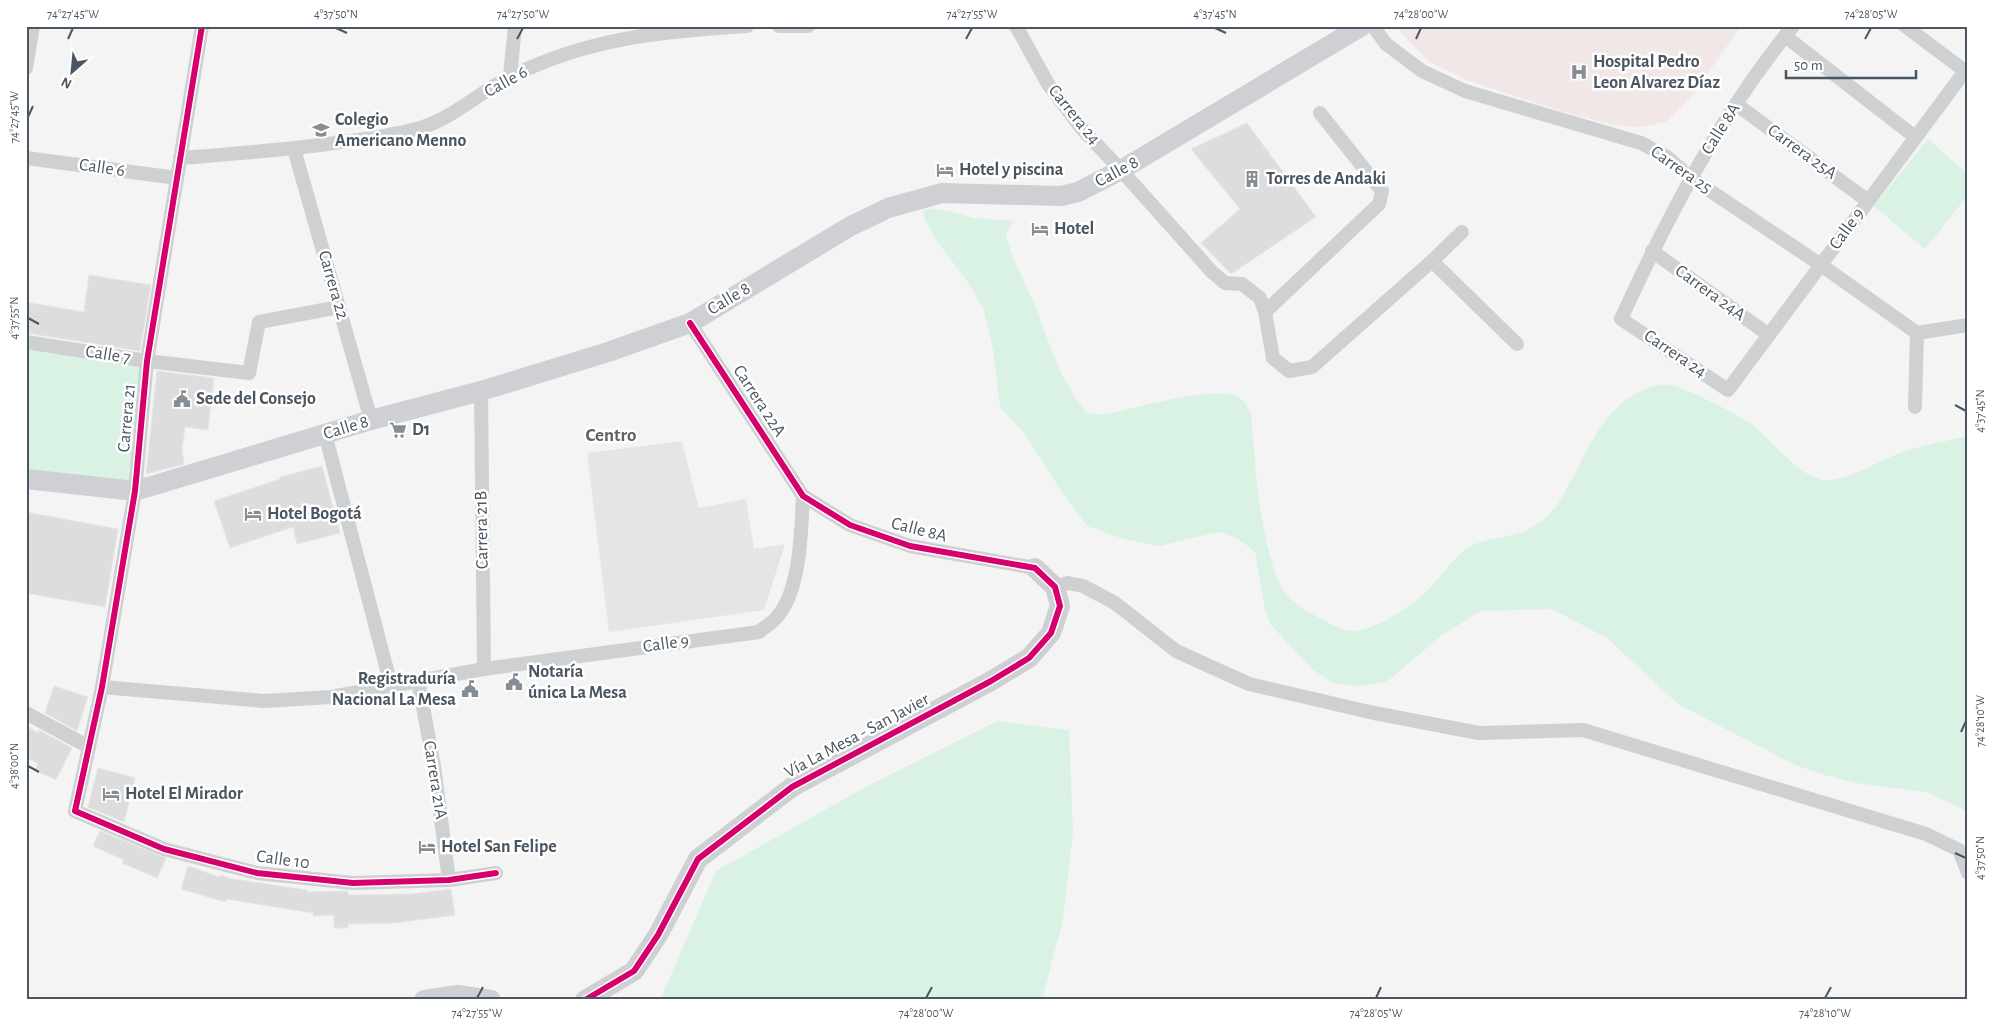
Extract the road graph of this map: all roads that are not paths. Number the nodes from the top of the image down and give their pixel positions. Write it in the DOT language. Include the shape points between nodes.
graph roads {
  1 [pos="33,26"];
  2 [pos="202,26"];
  3 [pos="515,26"];
  4 [pos="747,26"];
  5 [pos="778,26"];
  6 [pos="808,26"];
  7 [pos="1016,26"];
  8 [pos="1362,26"];
  9 [pos="1373,26"];
  10 [pos="1905,26"];
  11 [pos="1789,31"];
  12 [pos="26,68"];
  13 [pos="1966,70"];
  14 [pos="510,76"];
  15 [pos="1736,104"];
  16 [pos="1320,113"];
  17 [pos="1915,138"];
  18 [pos="294,149"];
  19 [pos="26,158"];
  20 [pos="180,158"];
  21 [pos="1122,170"];
  22 [pos="177,178"];
  23 [pos="1691,178"];
  24 [pos="1868,201"];
  25 [pos="1462,232"];
  26 [pos="1652,252"];
  27 [pos="1432,261"];
  28 [pos="1821,265"];
  29 [pos="339,307"];
  30 [pos="1265,312"];
  31 [pos="1621,319"];
  32 [pos="690,323"];
  33 [pos="1968,325"];
  34 [pos="1917,333"];
  35 [pos="1769,336"];
  36 [pos="26,342"];
  37 [pos="1517,344"];
  38 [pos="147,361"];
  39 [pos="1728,390"];
  40 [pos="481,391"];
  41 [pos="1915,407"];
  42 [pos="371,420"];
  43 [pos="325,434"];
  44 [pos="26,479"];
  45 [pos="135,491"];
  46 [pos="803,496"];
  47 [pos="1036,568"];
  48 [pos="1055,587"];
  49 [pos="484,669"];
  50 [pos="418,680"];
  51 [pos="391,685"];
  52 [pos="102,687"];
  53 [pos="26,714"];
  54 [pos="89,747"];
  55 [pos="75,811"];
  56 [pos="496,873"];
  57 [pos="1968,873"];
  58 [pos="449,880"];
  59 [pos="424,1000"];
  60 [pos="491,1000"];
  61 [pos="585,1000"];
  1 -- 12 [label="street"];
  2 -- 20 [label="street, Carrera 21"];
  3 -- 14 [label="street"];
  4 -- 14 [label="street, Calle 6" via="660,32 627,38 563,55"];
  5 -- 6 [label="street"];
  7 -- 21 [label="street, Carrera 24" via="1048,84 1082,129"];
  8 -- 21 [label="main road, Calle 8"];
  9 -- 23 [label="street, Carrera 25" via="1386,44 1422,71 1465,90 1641,143 1667,157"];
  10 -- 13 [label="street"];
  11 -- 15 [label="street, Calle 8A"];
  11 -- 17 [label="street"];
  13 -- 17 [label="street, Calle 9"];
  14 -- 18 [label="street, Calle 6" via="449,115 422,127 388,136"];
  15 -- 23 [label="street, Calle 8A"];
  15 -- 24 [label="street, Carrera 25A"];
  16 -- 30 [label="street" via="1382,191 1379,204"];
  17 -- 24 [label="street, Calle 9"];
  18 -- 20 [label="street, Calle 6"];
  18 -- 29 [label="street, Carrera 22"];
  19 -- 22 [label="street, Calle 6"];
  20 -- 22 [label="street, Carrera 21"];
  21 -- 30 [label="street, Carrera 24" via="1212,272 1225,283 1242,284 1260,298"];
  21 -- 32 [label="main road, Calle 8" via="1078,192 1061,196 942,192 888,208 849,227"];
  22 -- 38 [label="street, Carrera 21"];
  23 -- 26 [label="street, Calle 8A"];
  23 -- 28 [label="street, Carrera 25"];
  24 -- 28 [label="street, Calle 9"];
  25 -- 27 [label="street"];
  26 -- 31 [label="street, Calle 8A"];
  26 -- 35 [label="street, Carrera 24A"];
  27 -- 30 [label="street" via="1312,367 1289,371 1272,358"];
  27 -- 37 [label="street"];
  28 -- 34 [label="street, Carrera 25"];
  28 -- 35 [label="street, Calle 9"];
  29 -- 38 [label="street, Calle 7" via="259,322 249,373"];
  29 -- 42 [label="street, Carrera 22"];
  31 -- 39 [label="street, Carrera 24"];
  32 -- 40 [label="main road, Calle 8"];
  32 -- 46 [label="street, Carrera 22A"];
  33 -- 34 [label="street"];
  34 -- 41 [label="street"];
  35 -- 39 [label="street, Calle 9"];
  36 -- 38 [label="street, Calle 7"];
  38 -- 45 [label="street, Carrera 21"];
  40 -- 42 [label="main road, Calle 8"];
  40 -- 49 [label="street, Carrera 21B"];
  42 -- 43 [label="main road, Calle 8"];
  43 -- 45 [label="main road, Calle 8"];
  43 -- 51 [label="street"];
  44 -- 45 [label="main road, Calle 8"];
  45 -- 52 [label="street, Carrera 21"];
  46 -- 47 [label="street, Calle 8A" via="850,525 910,546"];
  46 -- 49 [label="street, Calle 9" via="799,559 788,597 777,617 759,632"];
  47 -- 48 [label="main road"];
  48 -- 57 [label="street" via="1068,583 1083,586 1121,608 1176,651 1249,684 1479,733 1583,730 1926,834 1959,850"];
  48 -- 61 [label="main road, Vía La Mesa - San Javier" via="1060,606 1051,633 1029,658 992,681 792,787 698,859 658,935 634,971"];
  49 -- 50 [label="street, Calle 9"];
  50 -- 51 [label="street, Calle 9"];
  50 -- 58 [label="street, Carrera 21A" via="434,766"];
  51 -- 52 [label="street, Calle 9" via="330,697 264,701"];
  52 -- 54 [label="street, Carrera 21"];
  53 -- 54 [label="street"];
  54 -- 55 [label="street, Carrera 21"];
  55 -- 58 [label="street, Calle 10" via="164,849 257,873 353,883"];
  56 -- 58 [label="street, Calle 10"];
  59 -- 60 [label="main road" via="458,995"];
}
